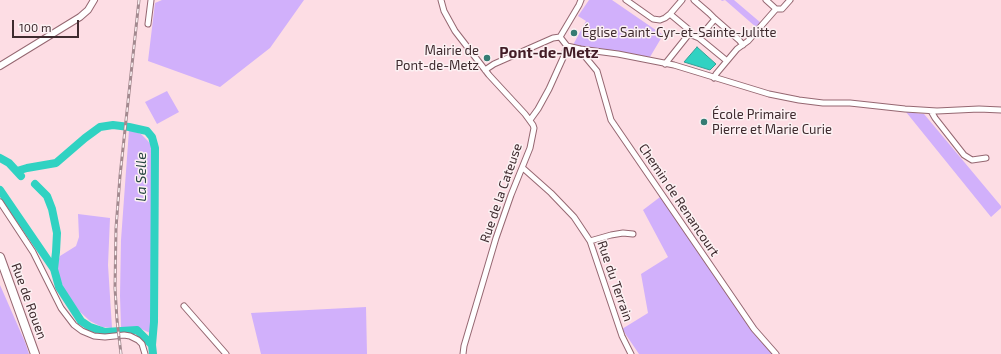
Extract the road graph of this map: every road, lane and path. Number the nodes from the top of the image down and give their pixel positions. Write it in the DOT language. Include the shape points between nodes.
graph roads {
  1 [pos="94,0"];
  2 [pos="151,0"];
  3 [pos="441,0"];
  4 [pos="581,0"];
  5 [pos="682,0"];
  6 [pos="694,0"];
  7 [pos="766,0"];
  8 [pos="790,0"];
  9 [pos="628,1"];
  10 [pos="776,9"];
  11 [pos="670,14"];
  12 [pos="714,20"];
  13 [pos="148,24"];
  14 [pos="690,34"];
  15 [pos="560,37"];
  16 [pos="699,38"];
  17 [pos="742,45"];
  18 [pos="567,46"];
  19 [pos="580,49"];
  20 [pos="726,61"];
  21 [pos="665,64"];
  22 [pos="0,66"];
  23 [pos="485,70"];
  24 [pos="714,78"];
  25 [pos="1001,110"];
  26 [pos="931,111"];
  27 [pos="530,120"];
  28 [pos="986,158"];
  29 [pos="522,169"];
  30 [pos="0,202"];
  31 [pos="633,234"];
  32 [pos="590,241"];
  33 [pos="0,257"];
  34 [pos="184,306"];
  35 [pos="35,354"];
  36 [pos="146,354"];
  37 [pos="226,354"];
  38 [pos="463,354"];
  39 [pos="630,354"];
  40 [pos="776,354"];
  1 -- 22 [label="street" via="82,15"];
  2 -- 13 [label="street"];
  3 -- 23 [label="street" via="455,30"];
  4 -- 15 [label="street"];
  5 -- 11 [label="street"];
  6 -- 12 [label="street"];
  7 -- 10 [label="street"];
  8 -- 10 [label="street" via="782,9"];
  9 -- 11 [label="street" via="653,19 660,20"];
  10 -- 17 [label="street"];
  11 -- 14 [label="street" via="688,29"];
  12 -- 16 [label="street"];
  12 -- 17 [label="street"];
  14 -- 16 [label="street"];
  14 -- 21 [label="street"];
  15 -- 18 [label="street"];
  15 -- 23 [label="street" via="516,54"];
  16 -- 20 [label="street"];
  17 -- 20 [label="street"];
  18 -- 19 [label="street"];
  18 -- 27 [label="street" via="549,89"];
  19 -- 21 [label="street"];
  19 -- 40 [label="street, Chemin de Renancourt" via="597,71 611,120 754,328"];
  20 -- 24 [label="street"];
  21 -- 24 [label="street"];
  23 -- 27 [label="street"];
  24 -- 26 [label="street" via="799,100"];
  25 -- 26 [label="street"];
  26 -- 28 [label="street" via="964,155 972,160"];
  27 -- 29 [label="street, Rue de la Cateuse" via="534,132"];
  29 -- 32 [label="street, Rue du Terrain" via="565,207"];
  29 -- 38 [label="street, Rue de la Cateuse" via="496,238"];
  30 -- 36 [label="street" via="34,252 61,308 71,322 94,336 130,336 142,344"];
  31 -- 32 [label="street" via="623,233"];
  32 -- 39 [label="street, Rue du Terrain"];
  33 -- 35 [label="main road, Rue de Rouen"];
  34 -- 37 [label="street"];
}
